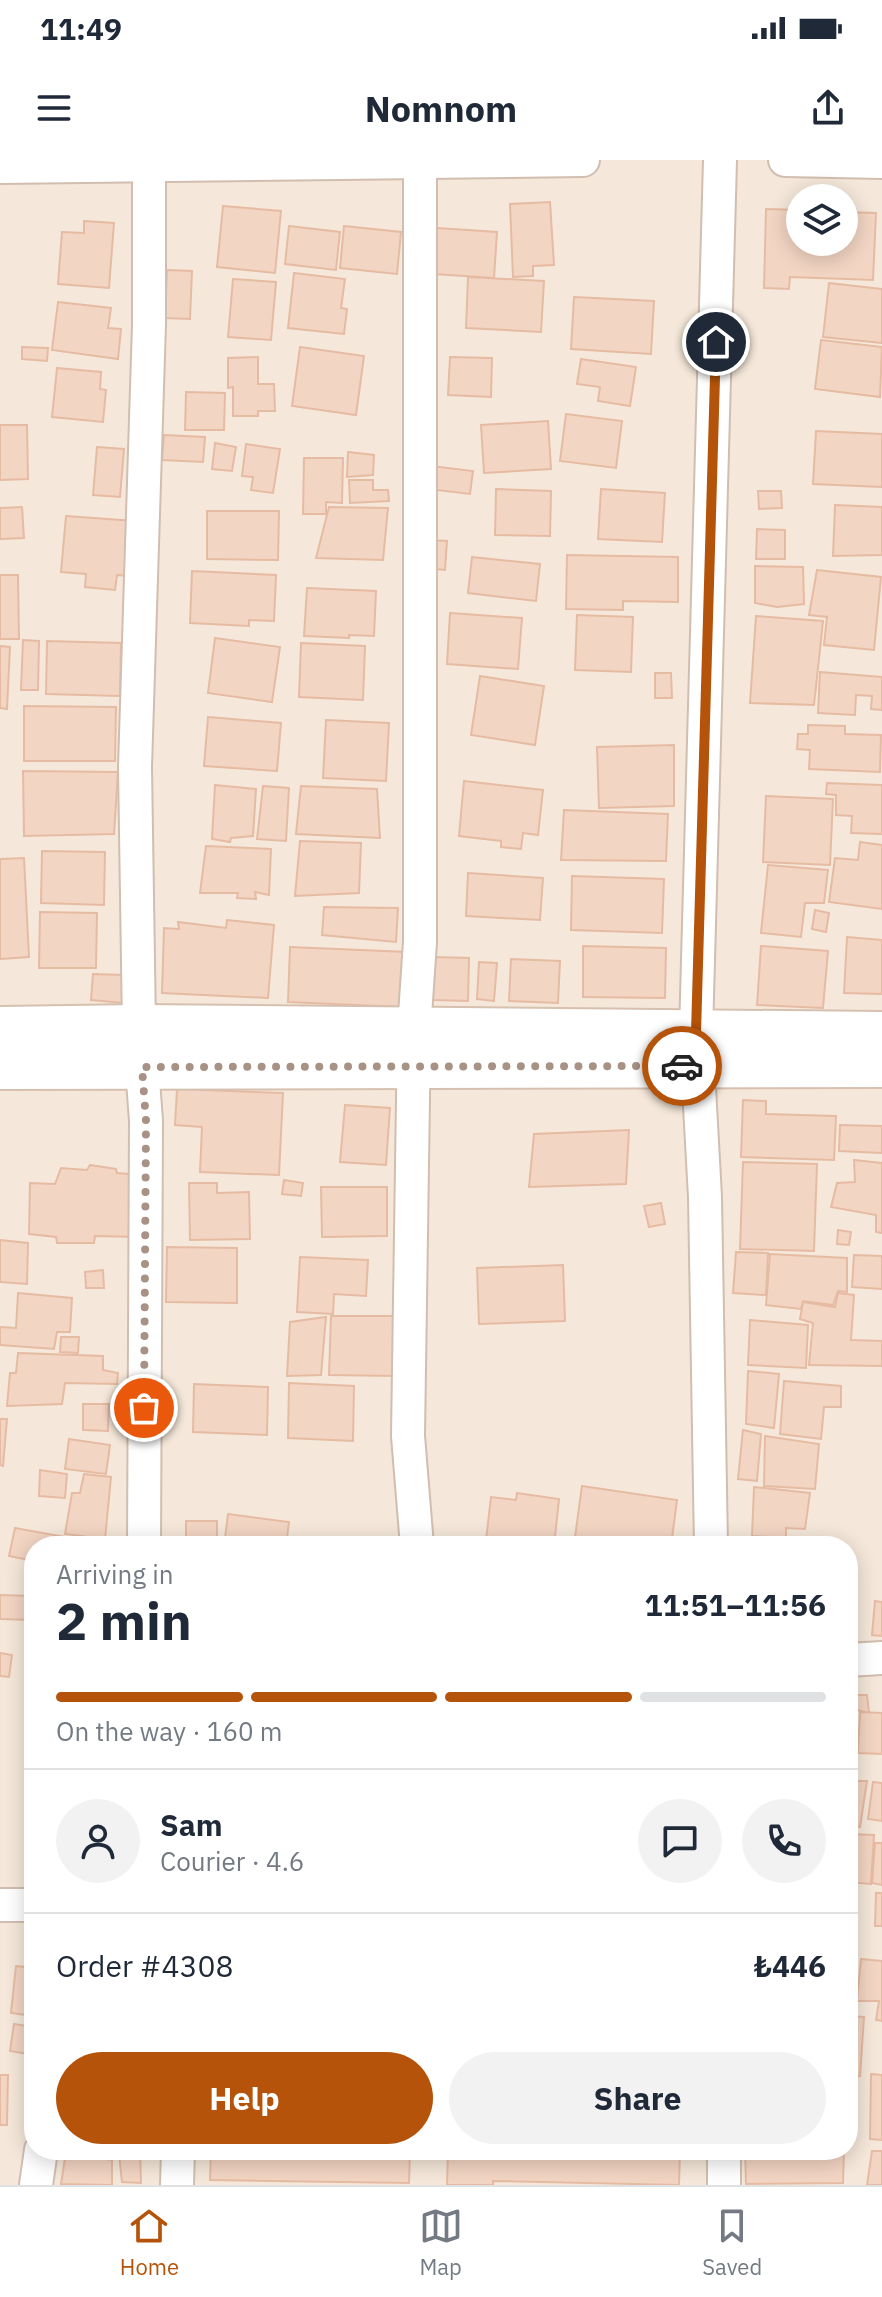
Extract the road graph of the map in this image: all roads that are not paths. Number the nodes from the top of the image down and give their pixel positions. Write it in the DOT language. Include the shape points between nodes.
graph roads {
  1 [pos="583,160"];
  2 [pos="720,160"];
  3 [pos="785,160"];
  4 [pos="420,161"];
  5 [pos="882,162"];
  6 [pos="149,163"];
  7 [pos="0,167"];
  8 [pos="0,1029"];
  9 [pos="882,1034"];
  10 [pos="140,1047"];
  11 [pos="415,1047"];
  12 [pos="697,1050"];
  13 [pos="882,1065"];
  14 [pos="0,1067"];
  15 [pos="144,1536"];
  16 [pos="416,1536"];
  17 [pos="711,1536"];
  18 [pos="882,1658"];
  19 [pos="858,1659"];
  20 [pos="0,1905"];
  21 [pos="24,1905"];
  22 [pos="40,2160"];
  23 [pos="178,2160"];
  24 [pos="724,2160"];
  25 [pos="36,2185"];
  26 [pos="177,2185"];
  27 [pos="724,2185"];
  1 -- 4 [label="street"];
  2 -- 12 [label="street"];
  3 -- 5 [label="street"];
  4 -- 6 [label="street"];
  4 -- 11 [label="street" via="420,942"];
  6 -- 7 [label="street"];
  6 -- 10 [label="street" via="135,767"];
  8 -- 10 [label="street"];
  9 -- 12 [label="street"];
  10 -- 11 [label="street"];
  10 -- 14 [label="street"];
  10 -- 15 [label="street" via="146,1121"];
  11 -- 12 [label="street"];
  11 -- 16 [label="street" via="408,1436"];
  12 -- 13 [label="street"];
  12 -- 17 [label="street"];
  18 -- 19 [label="street"];
  20 -- 21 [label="street"];
  22 -- 25 [label="street"];
  23 -- 26 [label="street"];
  24 -- 27 [label="street"];
}
